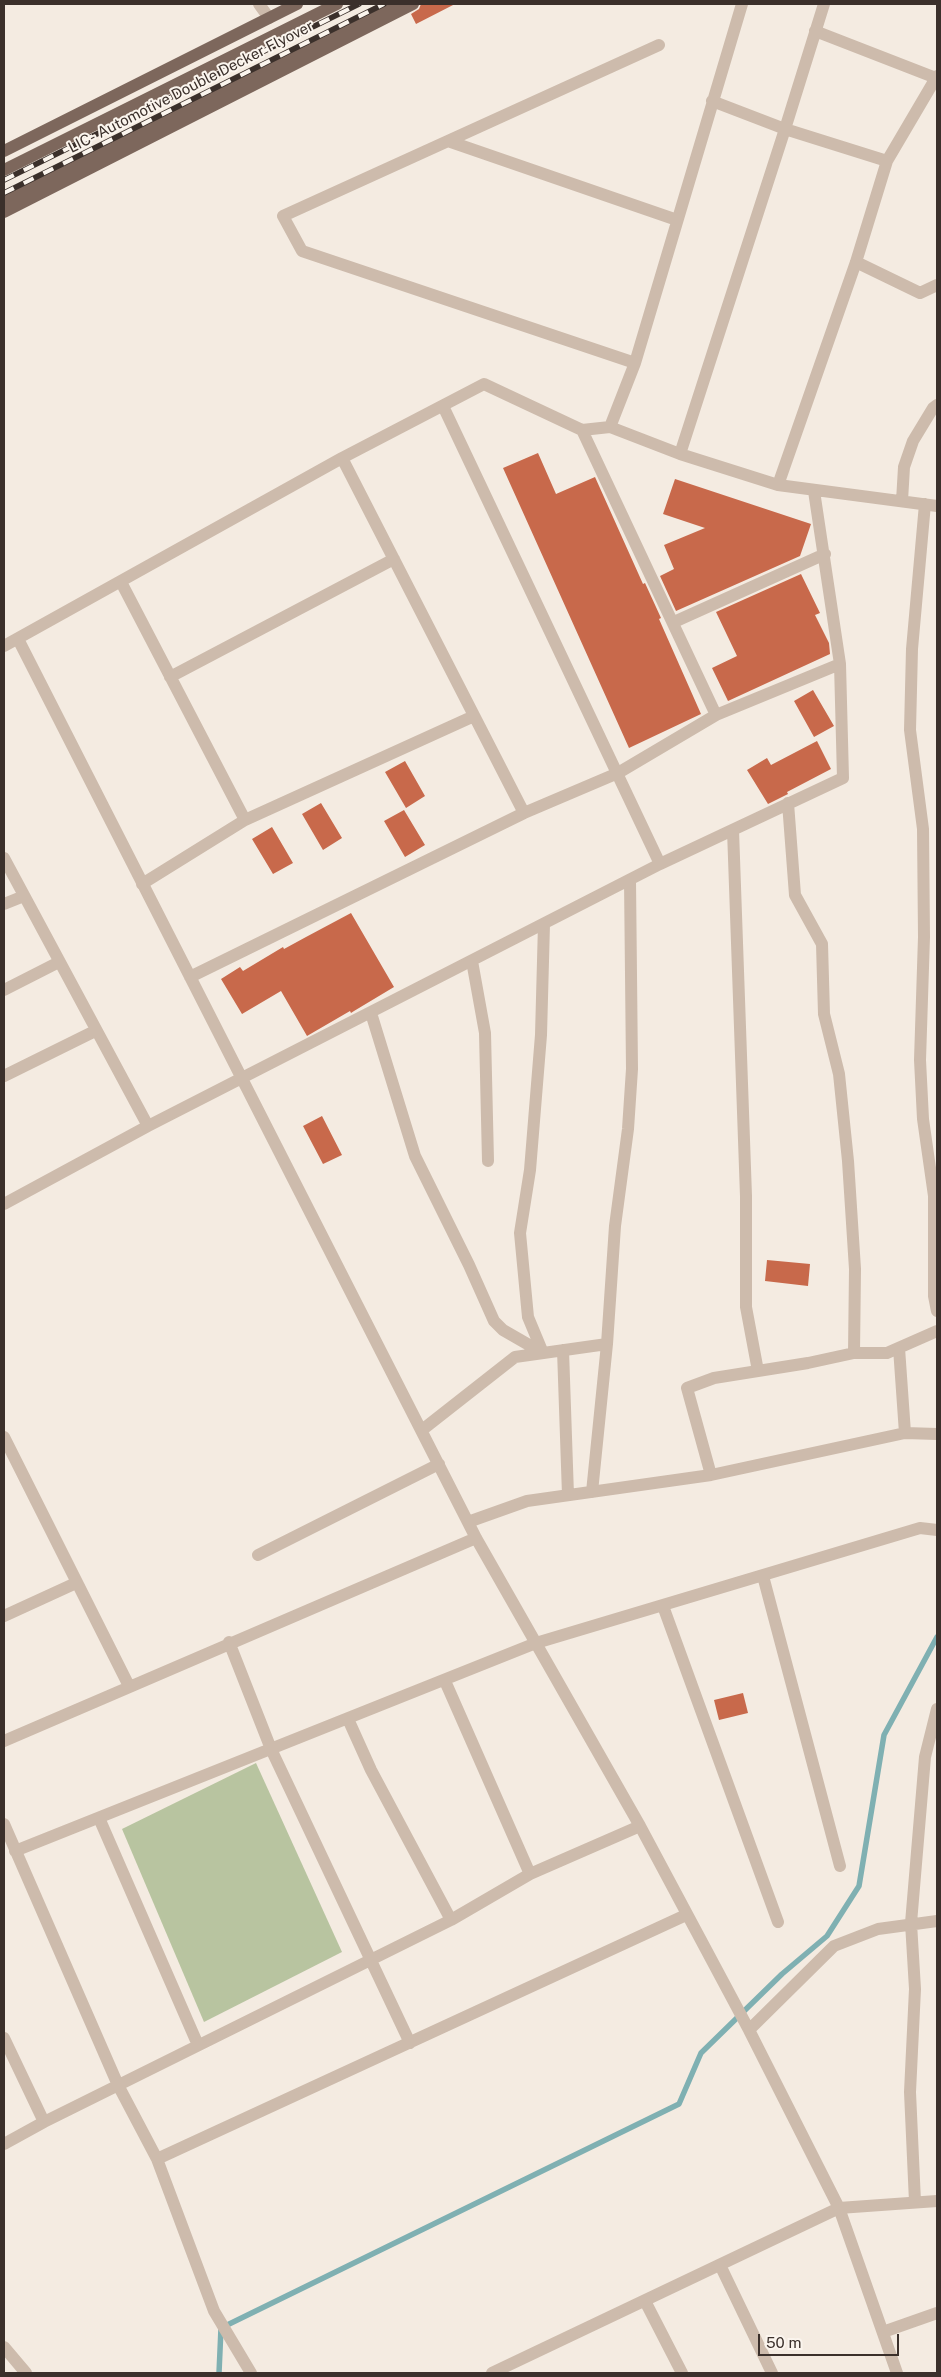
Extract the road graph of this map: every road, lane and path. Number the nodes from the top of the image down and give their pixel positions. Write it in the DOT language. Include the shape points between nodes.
graph roads {
  1 [pos="259,4"];
  2 [pos="297,4"];
  3 [pos="337,4"];
  4 [pos="393,4"];
  5 [pos="413,4"];
  6 [pos="742,4"];
  7 [pos="824,4"];
  8 [pos="268,18"];
  9 [pos="815,31"];
  10 [pos="659,45"];
  11 [pos="937,77"];
  12 [pos="712,101"];
  13 [pos="785,129"];
  14 [pos="448,141"];
  15 [pos="4,151"];
  16 [pos="887,161"];
  17 [pos="4,170"];
  18 [pos="4,200"];
  19 [pos="4,212"];
  20 [pos="677,220"];
  21 [pos="856,262"];
  22 [pos="937,285"];
  23 [pos="635,363"];
  24 [pos="937,405"];
  25 [pos="443,406"];
  26 [pos="610,427"];
  27 [pos="582,430"];
  28 [pos="680,454"];
  29 [pos="342,458"];
  30 [pos="778,486"];
  31 [pos="814,490"];
  32 [pos="902,501"];
  33 [pos="931,505"];
  34 [pos="825,554"];
  35 [pos="394,559"];
  36 [pos="121,582"];
  37 [pos="674,622"];
  38 [pos="18,638"];
  39 [pos="4,646"];
  40 [pos="840,664"];
  41 [pos="170,677"];
  42 [pos="716,715"];
  43 [pos="474,716"];
  44 [pos="618,773"];
  45 [pos="788,803"];
  46 [pos="524,814"];
  47 [pos="245,820"];
  48 [pos="733,830"];
  49 [pos="4,858"];
  50 [pos="660,864"];
  51 [pos="630,880"];
  52 [pos="142,884"];
  53 [pos="24,896"];
  54 [pos="4,904"];
  55 [pos="544,924"];
  56 [pos="472,961"];
  57 [pos="59,962"];
  58 [pos="190,977"];
  59 [pos="4,990"];
  60 [pos="371,1013"];
  61 [pos="95,1032"];
  62 [pos="4,1076"];
  63 [pos="243,1079"];
  64 [pos="148,1126"];
  65 [pos="488,1161"];
  66 [pos="4,1204"];
  67 [pos="937,1310"];
  68 [pos="937,1331"];
  69 [pos="607,1344"];
  70 [pos="899,1348"];
  71 [pos="563,1350"];
  72 [pos="543,1353"];
  73 [pos="854,1353"];
  74 [pos="758,1372"];
  75 [pos="422,1430"];
  76 [pos="905,1433"];
  77 [pos="937,1434"];
  78 [pos="4,1437"];
  79 [pos="439,1464"];
  80 [pos="711,1476"];
  81 [pos="592,1492"];
  82 [pos="568,1495"];
  83 [pos="468,1522"];
  84 [pos="937,1530"];
  85 [pos="476,1538"];
  86 [pos="258,1555"];
  87 [pos="762,1576"];
  88 [pos="76,1583"];
  89 [pos="663,1606"];
  90 [pos="4,1616"];
  91 [pos="229,1642"];
  92 [pos="536,1643"];
  93 [pos="445,1681"];
  94 [pos="129,1686"];
  95 [pos="937,1709"];
  96 [pos="348,1719"];
  97 [pos="4,1740"];
  98 [pos="271,1749"];
  99 [pos="99,1818"];
  100 [pos="4,1824"];
  101 [pos="640,1826"];
  102 [pos="16,1851"];
  103 [pos="840,1866"];
  104 [pos="530,1874"];
  105 [pos="686,1915"];
  106 [pos="451,1920"];
  107 [pos="937,1920"];
  108 [pos="778,1922"];
  109 [pos="911,1923"];
  110 [pos="370,1960"];
  111 [pos="747,2027"];
  112 [pos="4,2038"];
  113 [pos="410,2043"];
  114 [pos="198,2045"];
  115 [pos="118,2085"];
  116 [pos="44,2122"];
  117 [pos="4,2144"];
  118 [pos="157,2159"];
  119 [pos="937,2201"];
  120 [pos="915,2202"];
  121 [pos="838,2208"];
  122 [pos="720,2265"];
  123 [pos="645,2301"];
  124 [pos="937,2313"];
  125 [pos="883,2332"];
  126 [pos="4,2347"];
  127 [pos="26,2373"];
  128 [pos="251,2373"];
  129 [pos="492,2373"];
  130 [pos="682,2373"];
  131 [pos="772,2373"];
  132 [pos="897,2373"];
  1 -- 8 [label="street"];
  2 -- 8 [label="main road"];
  3 -- 17 [label="main road, LIC- Automotive Double Decker Flyover"];
  4 -- 18 [label="main road, LIC- Automotive Double Decker Flyover"];
  5 -- 19 [label="main road"];
  6 -- 12 [label="street"];
  7 -- 9 [label="street"];
  8 -- 15 [label="main road"];
  9 -- 11 [label="street"];
  9 -- 13 [label="street"];
  10 -- 14 [label="street"];
  11 -- 16 [label="street"];
  12 -- 13 [label="street"];
  12 -- 20 [label="street"];
  13 -- 16 [label="street"];
  13 -- 28 [label="street"];
  14 -- 20 [label="street"];
  14 -- 23 [label="street" via="283,216 302,251"];
  16 -- 21 [label="street"];
  20 -- 23 [label="street"];
  21 -- 22 [label="street" via="920,293"];
  21 -- 30 [label="street"];
  23 -- 26 [label="street"];
  24 -- 32 [label="street" via="912,441 904,467"];
  25 -- 27 [label="street" via="484,384"];
  25 -- 29 [label="street"];
  25 -- 44 [label="street"];
  26 -- 27 [label="street"];
  26 -- 28 [label="street"];
  27 -- 37 [label="street"];
  28 -- 30 [label="street"];
  29 -- 35 [label="street"];
  29 -- 36 [label="street"];
  30 -- 31 [label="street"];
  31 -- 32 [label="street"];
  31 -- 34 [label="street"];
  32 -- 33 [label="street"];
  33 -- 67 [label="street" via="912,649 910,730 923,829 920,1060 923,1119 934,1196 934,1296"];
  34 -- 37 [label="street"];
  34 -- 40 [label="street"];
  35 -- 41 [label="street"];
  35 -- 43 [label="street"];
  36 -- 38 [label="street"];
  36 -- 41 [label="street"];
  37 -- 42 [label="street"];
  38 -- 39 [label="street"];
  38 -- 52 [label="street"];
  40 -- 42 [label="street"];
  40 -- 45 [label="street" via="842,778"];
  41 -- 47 [label="street"];
  42 -- 44 [label="street"];
  43 -- 46 [label="street"];
  43 -- 47 [label="street"];
  44 -- 46 [label="street"];
  44 -- 50 [label="street"];
  45 -- 48 [label="street"];
  45 -- 73 [label="street" via="795,895 822,944 824,1014 839,1074 855,1269"];
  46 -- 58 [label="street"];
  47 -- 52 [label="street"];
  48 -- 50 [label="street"];
  48 -- 74 [label="street" via="746,1196 746,1307"];
  49 -- 53 [label="street"];
  50 -- 51 [label="street"];
  51 -- 55 [label="street"];
  51 -- 69 [label="street" via="632,1069 615,1226"];
  52 -- 58 [label="street"];
  53 -- 54 [label="street"];
  53 -- 57 [label="street"];
  55 -- 56 [label="street"];
  55 -- 72 [label="street" via="531,1160 520,1233 528,1317"];
  56 -- 60 [label="street"];
  56 -- 65 [label="street" via="485,1033"];
  57 -- 59 [label="street"];
  57 -- 61 [label="street"];
  58 -- 63 [label="street"];
  60 -- 63 [label="street"];
  60 -- 72 [label="street" via="416,1156 494,1321 502,1330"];
  61 -- 62 [label="street"];
  61 -- 64 [label="street"];
  63 -- 64 [label="street"];
  63 -- 75 [label="street"];
  64 -- 66 [label="street"];
  68 -- 70 [label="street"];
  69 -- 71 [label="street"];
  69 -- 81 [label="street"];
  70 -- 73 [label="street" via="887,1353"];
  70 -- 76 [label="street"];
  71 -- 72 [label="street"];
  71 -- 82 [label="street"];
  72 -- 75 [label="street" via="516,1357"];
  73 -- 74 [label="street"];
  74 -- 80 [label="street" via="714,1378 687,1388"];
  75 -- 79 [label="street"];
  76 -- 77 [label="street"];
  76 -- 80 [label="street"];
  78 -- 88 [label="street"];
  79 -- 83 [label="street"];
  79 -- 86 [label="street"];
  80 -- 81 [label="street"];
  81 -- 82 [label="street"];
  82 -- 83 [label="street" via="526,1501"];
  83 -- 85 [label="street"];
  84 -- 87 [label="street" via="920,1528"];
  85 -- 91 [label="street"];
  85 -- 92 [label="street"];
  87 -- 89 [label="street"];
  87 -- 103 [label="street"];
  88 -- 90 [label="street"];
  88 -- 94 [label="street"];
  89 -- 92 [label="street"];
  89 -- 108 [label="street"];
  91 -- 94 [label="street"];
  91 -- 98 [label="street"];
  92 -- 93 [label="street"];
  92 -- 101 [label="street"];
  93 -- 96 [label="street"];
  93 -- 104 [label="street"];
  94 -- 97 [label="street"];
  95 -- 109 [label="street" via="925,1757"];
  96 -- 98 [label="street"];
  96 -- 106 [label="street"];
  98 -- 99 [label="street"];
  98 -- 110 [label="street"];
  99 -- 102 [label="street"];
  99 -- 114 [label="street"];
  100 -- 102 [label="street"];
  101 -- 104 [label="street"];
  101 -- 105 [label="street"];
  102 -- 115 [label="street"];
  104 -- 106 [label="street"];
  105 -- 111 [label="street"];
  105 -- 113 [label="street"];
  106 -- 110 [label="street"];
  107 -- 109 [label="street"];
  109 -- 111 [label="street" via="878,1929 834,1946"];
  109 -- 120 [label="street" via="916,1988 910,2092"];
  110 -- 113 [label="street"];
  110 -- 114 [label="street"];
  111 -- 121 [label="street"];
  112 -- 116 [label="street"];
  113 -- 118 [label="street"];
  114 -- 115 [label="street"];
  115 -- 116 [label="street"];
  115 -- 118 [label="street"];
  116 -- 117 [label="street"];
  118 -- 128 [label="street" via="214,2311"];
  119 -- 120 [label="street"];
  120 -- 121 [label="street"];
  121 -- 122 [label="street"];
  121 -- 125 [label="street"];
  122 -- 123 [label="street"];
  122 -- 131 [label="street"];
  123 -- 129 [label="street"];
  123 -- 130 [label="street"];
  124 -- 125 [label="street"];
  125 -- 132 [label="street"];
  126 -- 127 [label="street"];
}
